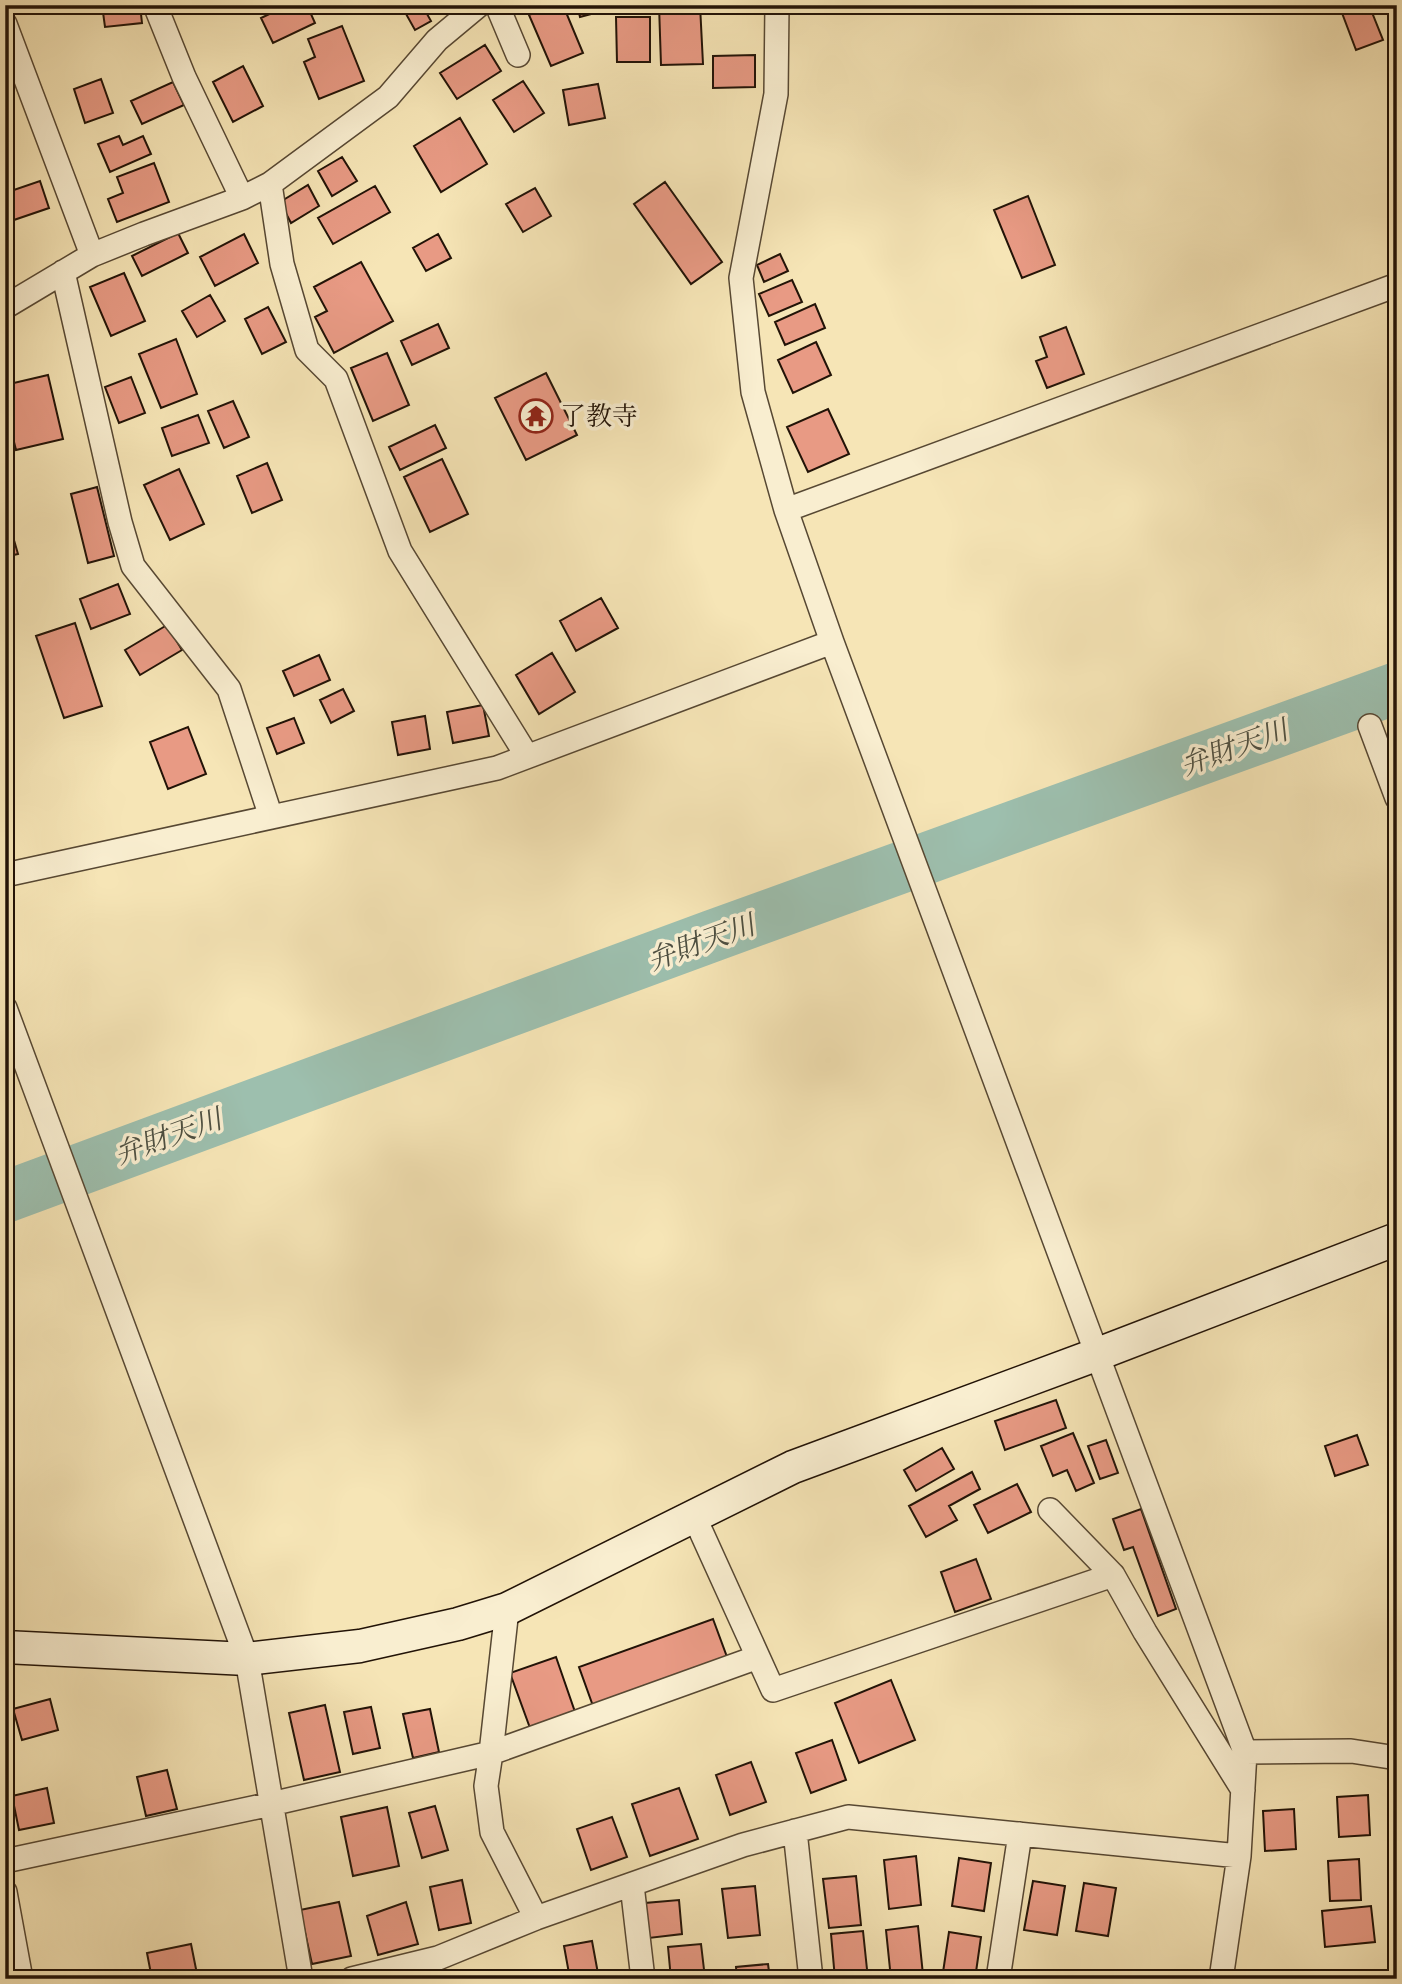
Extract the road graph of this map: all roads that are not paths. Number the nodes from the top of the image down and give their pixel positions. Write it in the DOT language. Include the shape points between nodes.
graph roads {
  1 [pos="155,5"];
  2 [pos="479,5"];
  3 [pos="497,5"];
  4 [pos="777,5"];
  5 [pos="5,24"];
  6 [pos="518,55"];
  7 [pos="270,184"];
  8 [pos="242,198"];
  9 [pos="92,255"];
  10 [pos="63,272"];
  11 [pos="1397,285"];
  12 [pos="5,307"];
  13 [pos="786,510"];
  14 [pos="832,642"];
  15 [pos="1370,726"];
  16 [pos="527,757"];
  17 [pos="1397,798"];
  18 [pos="271,817"];
  19 [pos="5,875"];
  20 [pos="5,1008"];
  21 [pos="1397,1239"];
  22 [pos="1098,1354"];
  23 [pos="1050,1510"];
  24 [pos="694,1516"];
  25 [pos="1113,1575"];
  26 [pos="507,1609"];
  27 [pos="5,1647"];
  28 [pos="758,1657"];
  29 [pos="247,1659"];
  30 [pos="1245,1752"];
  31 [pos="491,1754"];
  32 [pos="1397,1758"];
  33 [pos="1243,1790"];
  34 [pos="271,1804"];
  35 [pos="795,1831"];
  36 [pos="1020,1834"];
  37 [pos="1239,1856"];
  38 [pos="5,1861"];
  39 [pos="632,1885"];
  40 [pos="5,1892"];
  41 [pos="536,1918"];
  42 [pos="22,1979"];
  43 [pos="301,1979"];
  44 [pos="352,1979"];
  45 [pos="643,1979"];
  46 [pos="811,1979"];
  47 [pos="998,1979"];
  48 [pos="1221,1979"];
  1 -- 8 [label="street"];
  2 -- 7 [label="street" via="437,40 388,97"];
  3 -- 6 [label="street"];
  4 -- 13 [label="street" via="776,94 741,278 753,392"];
  5 -- 9 [label="street"];
  7 -- 8 [label="street"];
  7 -- 16 [label="street" via="282,264 307,350 336,379 400,551"];
  8 -- 9 [label="street"];
  9 -- 10 [label="street"];
  10 -- 12 [label="street"];
  10 -- 18 [label="street" via="133,566 229,689"];
  11 -- 13 [label="street"];
  13 -- 14 [label="street"];
  14 -- 16 [label="street"];
  14 -- 22 [label="street"];
  15 -- 17 [label="street"];
  16 -- 18 [label="street" via="497,768"];
  18 -- 19 [label="street"];
  20 -- 29 [label="street"];
  21 -- 22 [label="street"];
  22 -- 24 [label="street" via="793,1467"];
  22 -- 30 [label="street"];
  23 -- 25 [label="street"];
  24 -- 26 [label="street"];
  24 -- 28 [label="street"];
  25 -- 28 [label="street" via="773,1690"];
  25 -- 33 [label="street"];
  26 -- 29 [label="street" via="360,1646"];
  26 -- 31 [label="street"];
  27 -- 29 [label="street"];
  28 -- 31 [label="street"];
  29 -- 34 [label="street"];
  30 -- 32 [label="street" via="1351,1751"];
  30 -- 33 [label="street"];
  31 -- 34 [label="street"];
  31 -- 41 [label="street" via="486,1786 492,1832"];
  33 -- 37 [label="street"];
  34 -- 38 [label="street"];
  34 -- 43 [label="street"];
  35 -- 36 [label="street" via="848,1817"];
  35 -- 39 [label="street"];
  35 -- 46 [label="street"];
  36 -- 37 [label="street"];
  36 -- 47 [label="street"];
  37 -- 48 [label="street"];
  39 -- 41 [label="street"];
  39 -- 45 [label="street"];
  40 -- 42 [label="street"];
  41 -- 44 [label="street" via="438,1958"];
}
